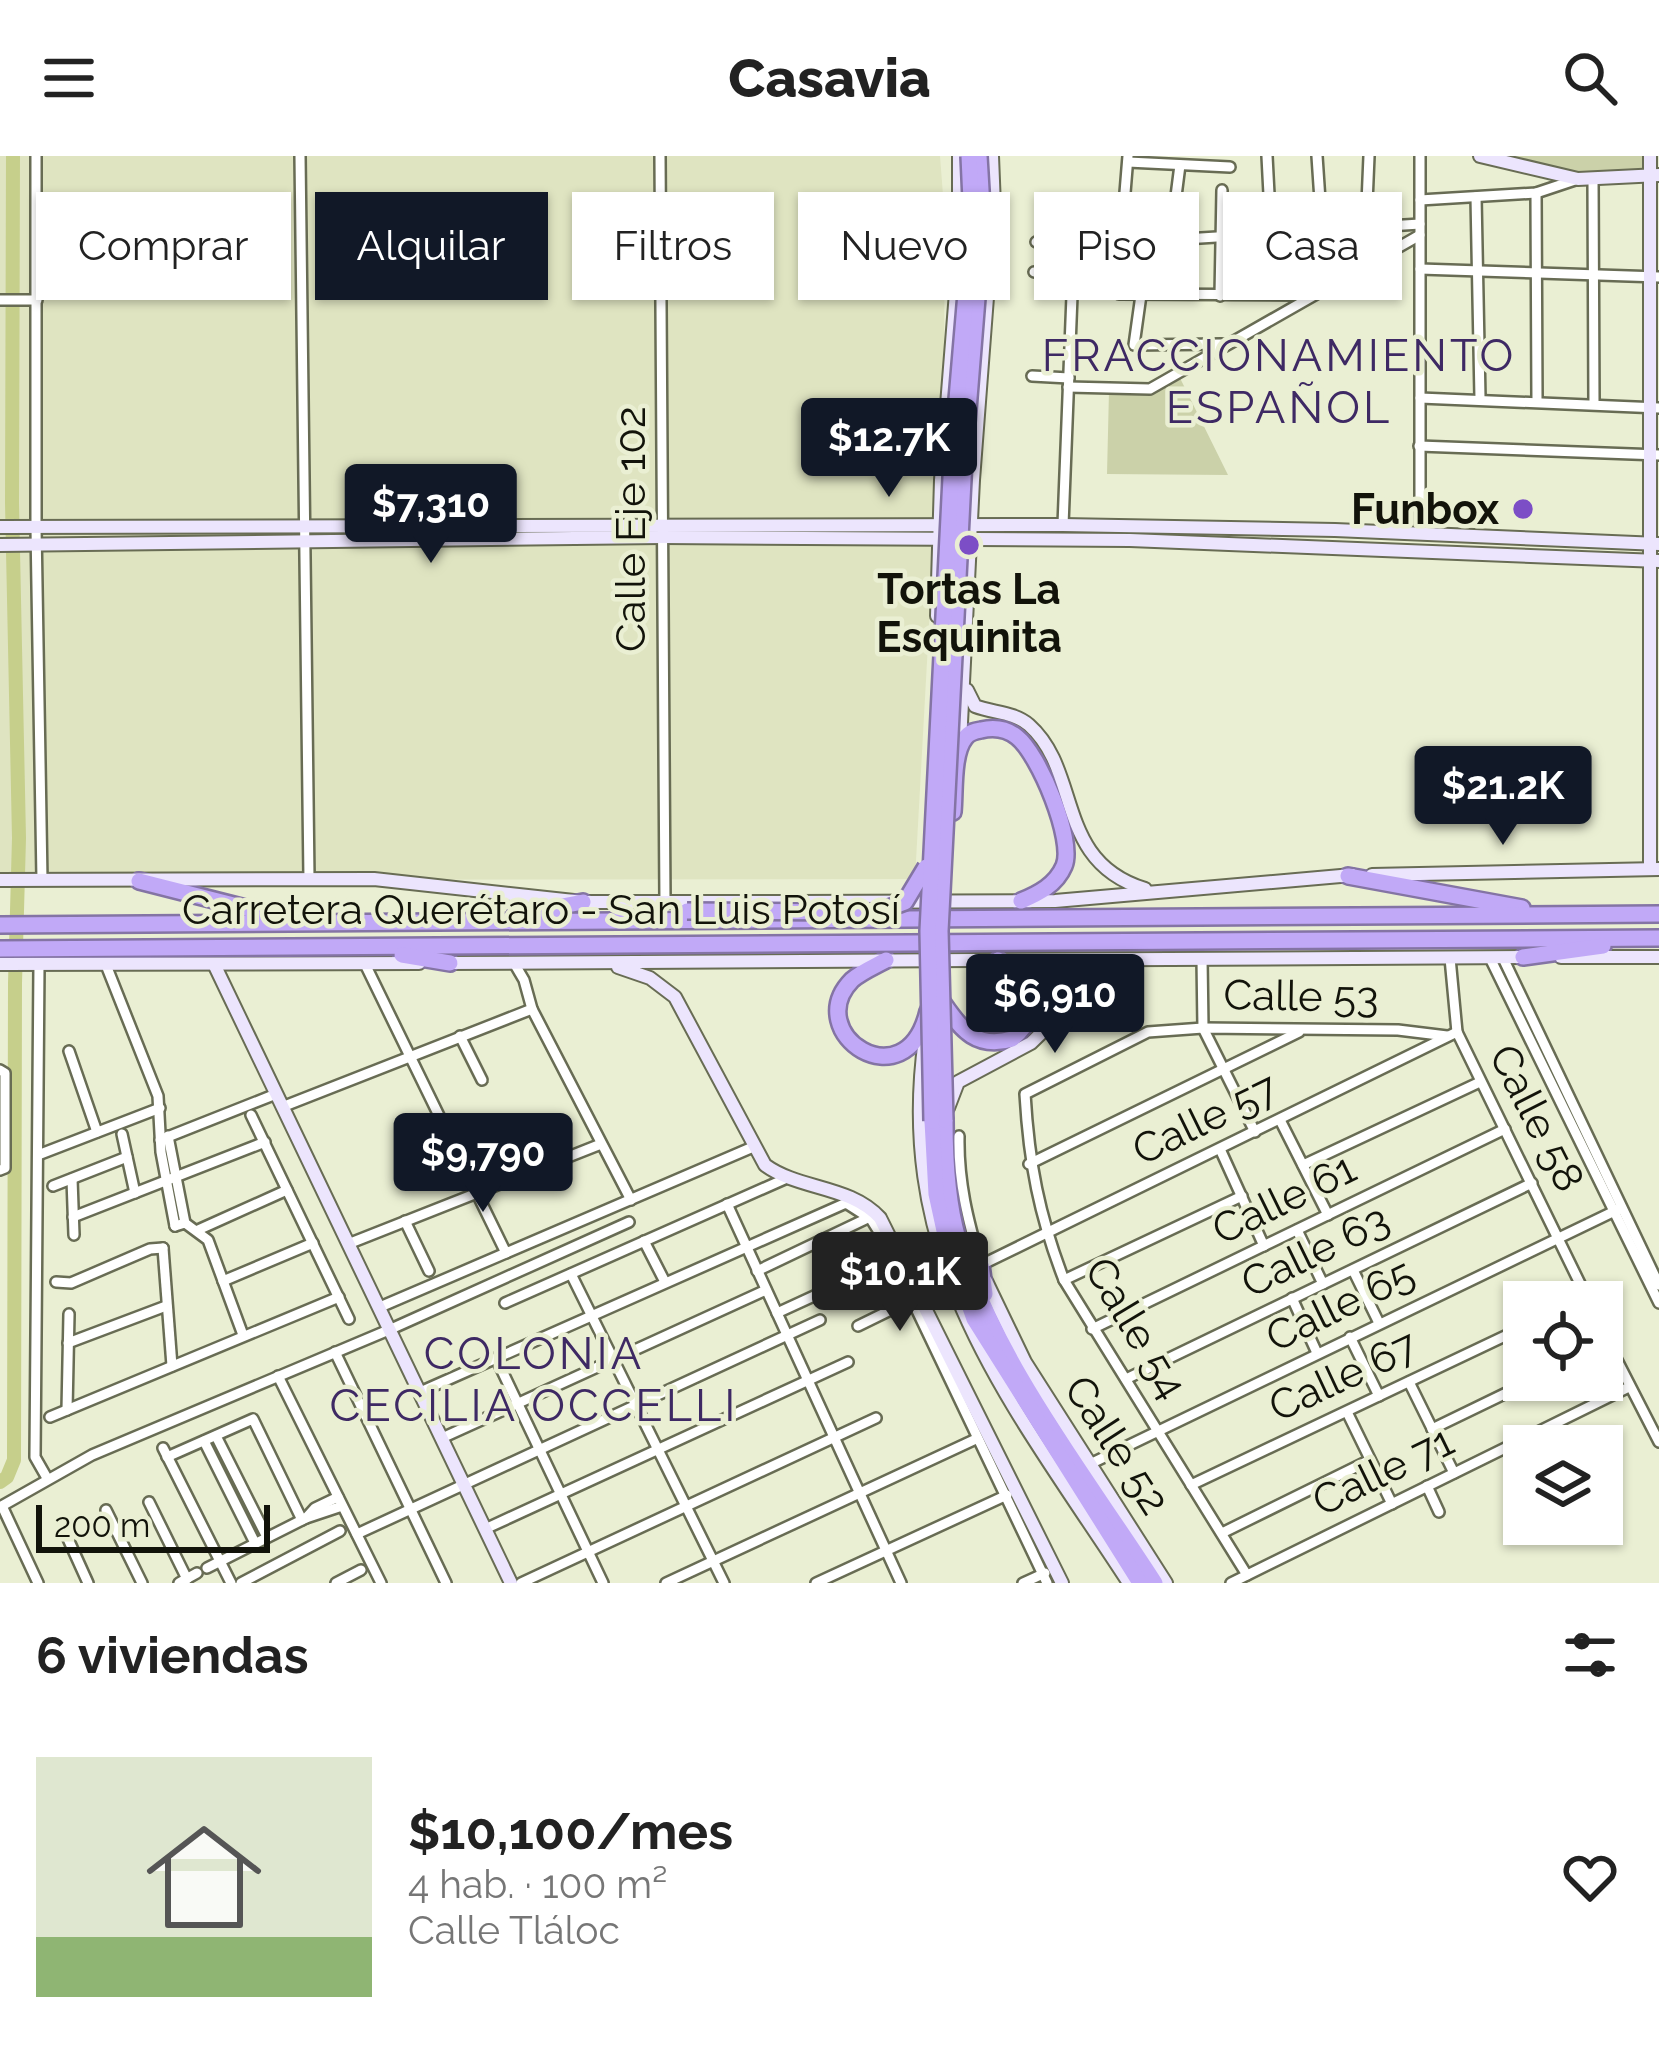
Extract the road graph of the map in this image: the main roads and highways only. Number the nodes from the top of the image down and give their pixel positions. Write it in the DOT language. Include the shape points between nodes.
graph roads {
  1 [pos="959,156"];
  2 [pos="969,156"];
  3 [pos="979,156"];
  4 [pos="992,156"];
  5 [pos="1480,156"];
  6 [pos="1650,156"];
  7 [pos="1654,176"];
  8 [pos="1654,277"];
  9 [pos="1655,407"];
  10 [pos="1654,455"];
  11 [pos="941,480"];
  12 [pos="973,480"];
  13 [pos="940,502"];
  14 [pos="972,502"];
  15 [pos="915,524"];
  16 [pos="992,524"];
  17 [pos="1,527"];
  18 [pos="663,530"];
  19 [pos="1335,530"];
  20 [pos="939,531"];
  21 [pos="1382,531"];
  22 [pos="971,532"];
  23 [pos="1420,533"];
  24 [pos="1250,535"];
  25 [pos="1521,537"];
  26 [pos="905,538"];
  27 [pos="999,538"];
  28 [pos="1655,543"];
  29 [pos="2,545"];
  30 [pos="1332,546"];
  31 [pos="1364,548"];
  32 [pos="1398,550"];
  33 [pos="1509,555"];
  34 [pos="1655,561"];
  35 [pos="970,569"];
  36 [pos="938,570"];
  37 [pos="1655,621"];
  38 [pos="964,668"];
  39 [pos="938,748"];
  40 [pos="959,750"];
  41 [pos="1654,786"];
  42 [pos="945,838"];
  43 [pos="932,854"];
  44 [pos="1654,869"];
  45 [pos="1348,876"];
  46 [pos="4,880"];
  47 [pos="139,880"];
  48 [pos="1151,891"];
  49 [pos="1021,901"];
  50 [pos="583,902"];
  51 [pos="533,911"];
  52 [pos="1555,914"];
  53 [pos="1659,914"];
  54 [pos="479,922"];
  55 [pos="306,923"];
  56 [pos="0,925"];
  57 [pos="934,931"];
  58 [pos="1657,938"];
  59 [pos="364,956"];
  60 [pos="1523,957"];
  61 [pos="1659,957"];
  62 [pos="1,959"];
  63 [pos="36,959"];
  64 [pos="1136,959"];
  65 [pos="886,960"];
  66 [pos="998,960"];
  67 [pos="599,962"];
  68 [pos="450,963"];
  69 [pos="214,964"];
  70 [pos="936,1003"];
  71 [pos="938,1121"];
  72 [pos="981,1265"];
  73 [pos="981,1316"];
  74 [pos="1010,1370"];
  75 [pos="1049,1575"];
  76 [pos="1163,1582"];
  77 [pos="511,1583"];
  78 [pos="1062,1583"];
  79 [pos="1129,1583"];
  80 [pos="1140,1583"];
  1 -- 11 [label="main road"];
  2 -- 39 [label="highway, bridge" via="972,223"];
  3 -- 42 [label="highway, bridge" via="983,224"];
  4 -- 12 [label="main road"];
  5 -- 7 [label="main road" via="1586,179"];
  6 -- 7 [label="main road"];
  7 -- 8 [label="main road"];
  8 -- 9 [label="main road"];
  9 -- 10 [label="main road"];
  10 -- 28 [label="main road"];
  11 -- 12 [label="main road" via="959,499"];
  11 -- 13 [label="main road"];
  12 -- 14 [label="main road"];
  13 -- 15 [label="main road" via="934,516"];
  13 -- 20 [label="main road"];
  14 -- 16 [label="main road"];
  14 -- 22 [label="main road"];
  15 -- 18 [label="main road"];
  15 -- 20 [label="main road"];
  16 -- 22 [label="main road"];
  16 -- 24 [label="main road"];
  17 -- 18 [label="main road"];
  18 -- 26 [label="main road"];
  18 -- 29 [label="main road"];
  19 -- 21 [label="main road"];
  19 -- 24 [label="main road"];
  19 -- 30 [label="main road"];
  20 -- 22 [label="main road"];
  20 -- 26 [label="main road"];
  20 -- 36 [label="main road"];
  21 -- 23 [label="main road"];
  21 -- 31 [label="main road"];
  22 -- 27 [label="main road"];
  22 -- 35 [label="main road"];
  23 -- 25 [label="main road"];
  23 -- 32 [label="main road"];
  24 -- 27 [label="main road"];
  24 -- 30 [label="main road"];
  25 -- 28 [label="main road"];
  25 -- 33 [label="main road"];
  26 -- 36 [label="main road" via="930,550"];
  27 -- 35 [label="main road" via="978,546"];
  28 -- 34 [label="main road"];
  30 -- 31 [label="main road"];
  31 -- 32 [label="main road"];
  32 -- 33 [label="main road"];
  33 -- 34 [label="main road"];
  34 -- 37 [label="main road"];
  35 -- 36 [label="main road" via="953,555"];
  35 -- 38 [label="main road"];
  36 -- 39 [label="main road" via="931,734"];
  37 -- 41 [label="main road"];
  38 -- 40 [label="main road"];
  38 -- 48 [label="main road" via="975,706 1012,715 1038,736 1100,864"];
  39 -- 43 [label="highway, bridge"];
  40 -- 42 [label="highway, bridge"];
  40 -- 49 [label="highway" via="974,731 1006,730 1018,738 1065,832 1066,864 1057,879"];
  41 -- 44 [label="main road"];
  42 -- 57 [label="highway, bridge"];
  43 -- 51 [label="highway, bridge" via="910,896 890,910"];
  43 -- 57 [label="highway, bridge"];
  44 -- 45 [label="main road"];
  45 -- 48 [label="main road"];
  45 -- 52 [label="highway"];
  46 -- 47 [label="main road"];
  47 -- 50 [label="main road" via="374,879"];
  47 -- 55 [label="highway"];
  48 -- 49 [label="main road"];
  49 -- 50 [label="main road"];
  50 -- 51 [label="highway"];
  51 -- 54 [label="highway"];
  52 -- 53 [label="highway, Carretera Querétaro - San Luis Potosí"];
  52 -- 54 [label="highway, Carretera Querétaro - San Luis Potosí"];
  54 -- 55 [label="highway, Carretera Querétaro - San Luis Potosí"];
  55 -- 56 [label="highway, Carretera Querétaro - San Luis Potosí"];
  57 -- 70 [label="highway, bridge"];
  58 -- 59 [label="highway, Carretera Querétaro - San Luis Potosí"];
  58 -- 60 [label="highway"];
  59 -- 63 [label="highway, Carretera Querétaro - San Luis Potosí"];
  59 -- 68 [label="highway"];
  59 -- 69 [label="main road"];
  60 -- 61 [label="main road"];
  60 -- 64 [label="main road"];
  62 -- 63 [label="highway, Carretera Querétaro - San Luis Potosí"];
  63 -- 69 [label="main road"];
  64 -- 66 [label="main road"];
  64 -- 71 [label="main road" via="1101,975 1031,1043 958,1082"];
  65 -- 66 [label="main road"];
  65 -- 67 [label="main road"];
  65 -- 70 [label="highway, bridge" via="843,992 840,1024 851,1045 874,1056 902,1052"];
  66 -- 70 [label="highway" via="1025,981 1032,1006 1012,1039 975,1040"];
  67 -- 68 [label="main road"];
  67 -- 75 [label="main road" via="642,974 675,998 748,1149 787,1178 872,1215 895,1241"];
  69 -- 77 [label="main road"];
  70 -- 71 [label="highway, bridge"];
  70 -- 74 [label="main road" via="921,1064 926,1195 966,1323"];
  71 -- 73 [label="highway" via="957,1236"];
  72 -- 73 [label="highway"];
  72 -- 74 [label="main road, Calle 52"];
  73 -- 74 [label="highway"];
  74 -- 76 [label="highway"];
  74 -- 76 [label="main road, Calle 52" via="1090,1464"];
  74 -- 79 [label="main road"];
  74 -- 80 [label="highway"];
  75 -- 78 [label="main road"];
}
